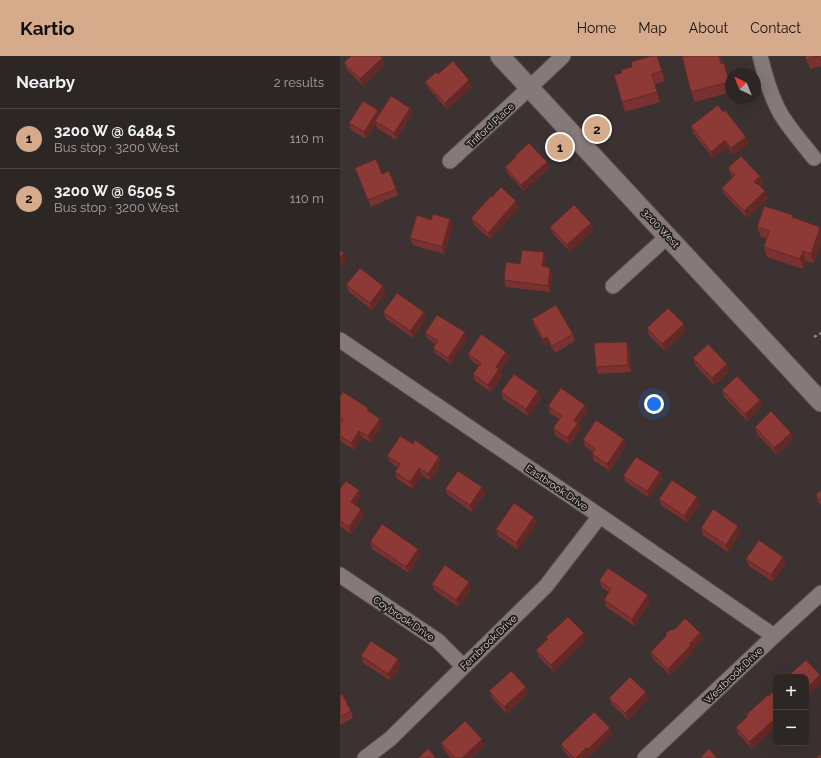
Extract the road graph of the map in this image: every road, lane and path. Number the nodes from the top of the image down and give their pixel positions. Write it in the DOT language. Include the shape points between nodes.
graph roads {
  1 [pos="500,56"];
  2 [pos="563,56"];
  3 [pos="760,56"];
  4 [pos="529,87"];
  5 [pos="814,158"];
  6 [pos="450,161"];
  7 [pos="668,236"];
  8 [pos="613,286"];
  9 [pos="821,333"];
  10 [pos="814,337"];
  11 [pos="340,340"];
  12 [pos="821,402"];
  13 [pos="600,516"];
  14 [pos="340,575"];
  15 [pos="821,592"];
  16 [pos="774,636"];
  17 [pos="464,666"];
  18 [pos="365,758"];
  19 [pos="645,758"];
  1 -- 4 [label="street, 3200 West"];
  2 -- 4 [label="street, Trifford Place"];
  3 -- 5 [label="street" via="772,95 783,118"];
  4 -- 6 [label="street, Trifford Place"];
  4 -- 7 [label="street, 3200 West"];
  7 -- 8 [label="street"];
  7 -- 12 [label="street, 3200 West"];
  9 -- 10 [label="path"];
  11 -- 13 [label="street, Eastbrook Drive"];
  13 -- 16 [label="street, Eastbrook Drive"];
  13 -- 17 [label="street, Fernbrook Drive" via="546,586"];
  14 -- 17 [label="street, Coybrook Drive" via="438,641"];
  15 -- 16 [label="street, Westbrook Drive"];
  16 -- 19 [label="street, Westbrook Drive"];
  17 -- 18 [label="street, Fernbrook Drive" via="390,739"];
}
